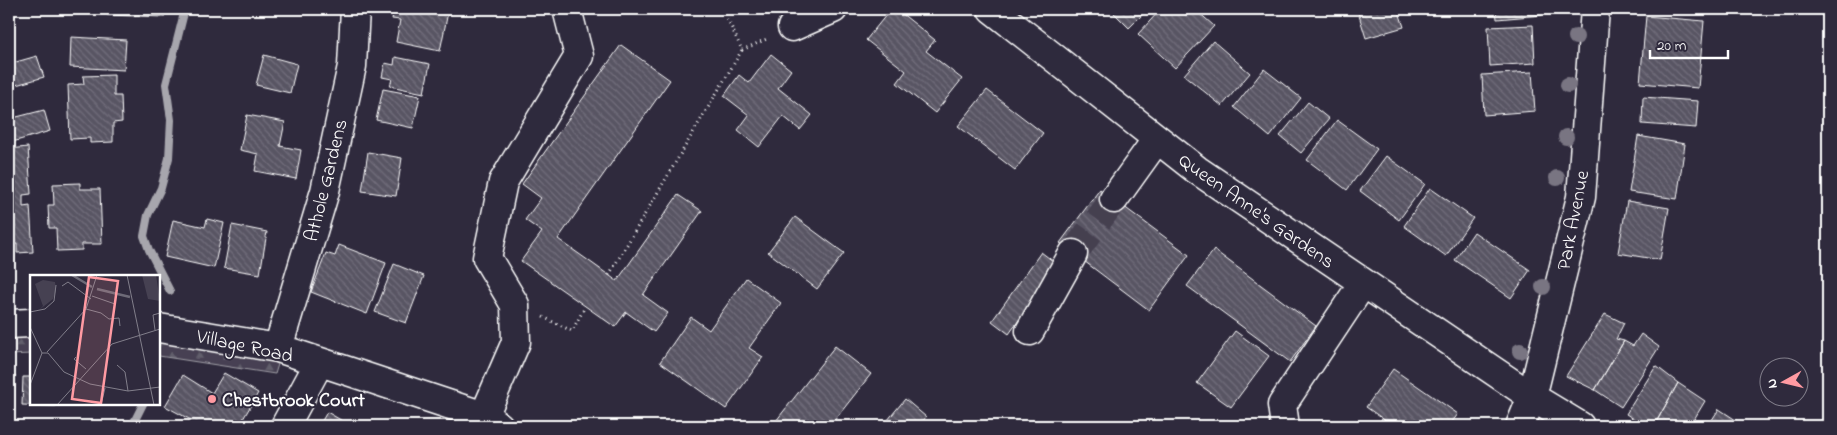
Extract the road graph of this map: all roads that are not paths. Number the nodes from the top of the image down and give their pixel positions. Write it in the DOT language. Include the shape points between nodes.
graph roads {
  1 [pos="355,9"];
  2 [pos="568,9"];
  3 [pos="833,9"];
  4 [pos="992,9"];
  5 [pos="1595,9"];
  6 [pos="792,27"];
  7 [pos="1157,139"];
  8 [pos="1114,199"];
  9 [pos="1073,254"];
  10 [pos="1363,283"];
  11 [pos="30,323"];
  12 [pos="9,324"];
  13 [pos="160,328"];
  14 [pos="1030,331"];
  15 [pos="278,348"];
  16 [pos="320,364"];
  17 [pos="1532,397"];
  18 [pos="492,421"];
  19 [pos="285,426"];
  20 [pos="1285,426"];
  21 [pos="1520,426"];
  22 [pos="1580,426"];
  1 -- 15 [label="street, Athole Gardens" via="352,66 325,192"];
  2 -- 18 [label="street" via="579,56 503,182 487,258 515,305 516,342"];
  3 -- 6 [label="street"];
  4 -- 7 [label="street, Queen Anne's Gardens"];
  5 -- 17 [label="street, Park Avenue" via="1581,197"];
  7 -- 8 [label="street"];
  7 -- 10 [label="street, Queen Anne's Gardens"];
  9 -- 14 [label="street"];
  10 -- 17 [label="street, Queen Anne's Gardens"];
  10 -- 20 [label="street" via="1282,405"];
  11 -- 12 [label="street"];
  13 -- 15 [label="street, Village Road"];
  15 -- 16 [label="street, Village Road"];
  16 -- 18 [label="street, Village Road"];
  16 -- 19 [label="street"];
  17 -- 21 [label="street, Park Avenue"];
  17 -- 22 [label="street, Queen Anne's Gardens"];
}
